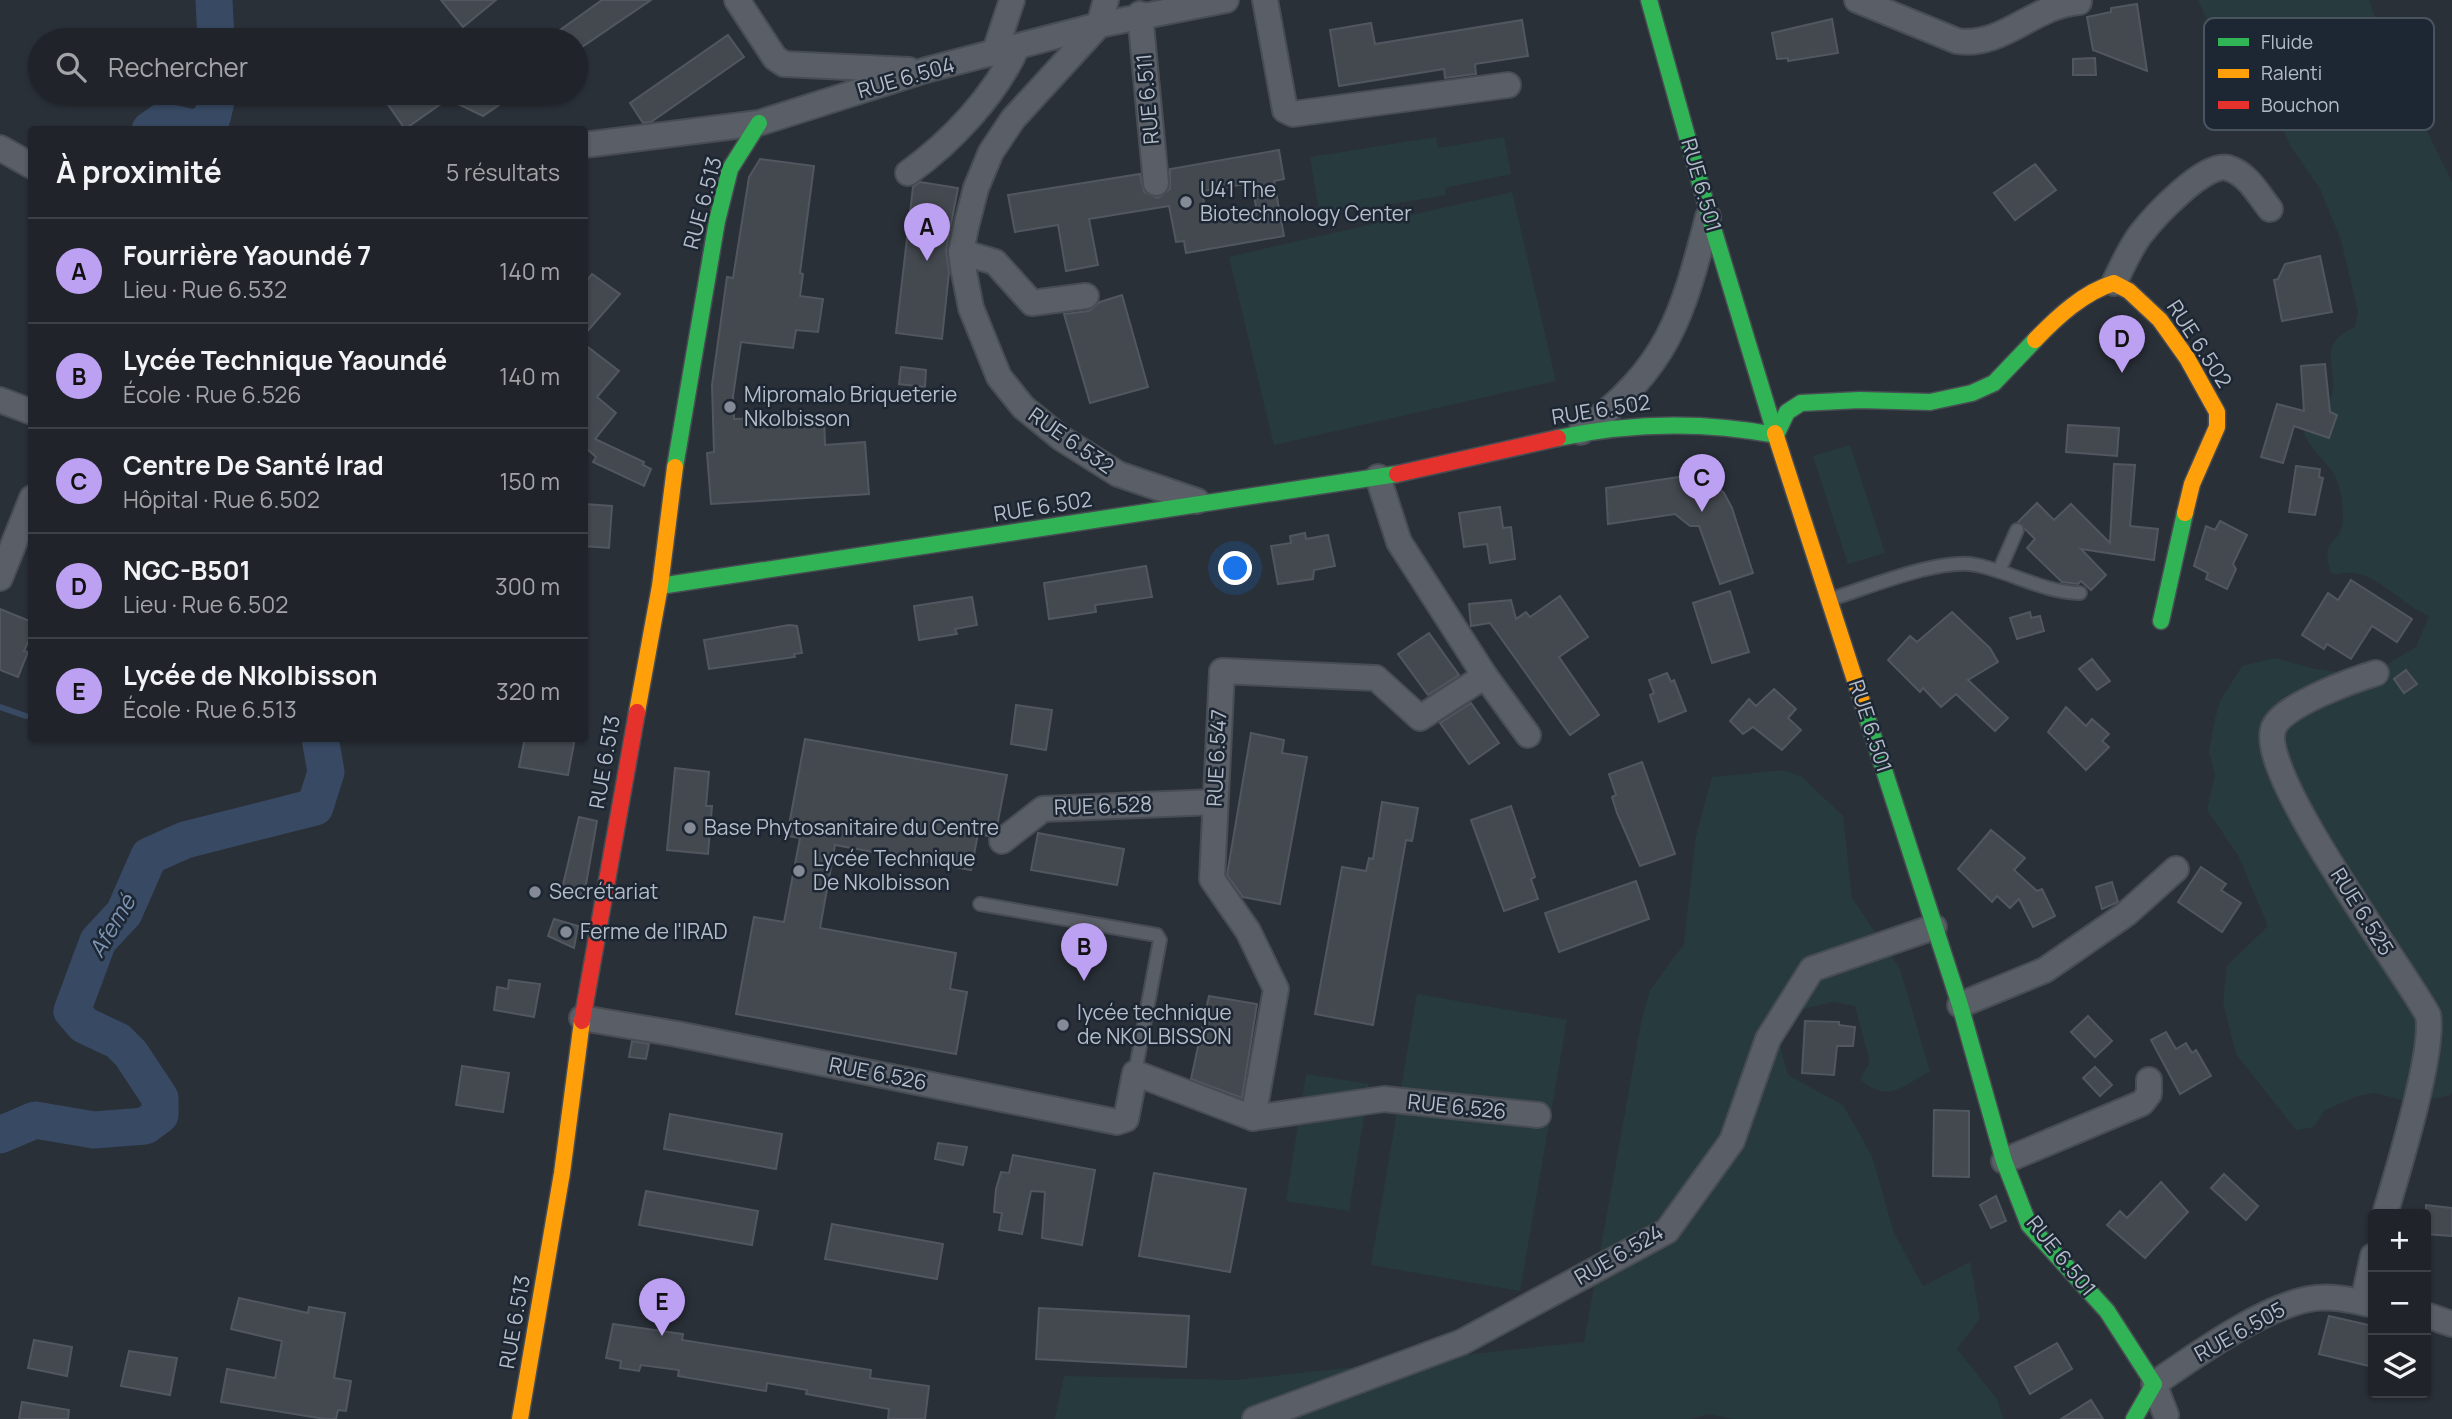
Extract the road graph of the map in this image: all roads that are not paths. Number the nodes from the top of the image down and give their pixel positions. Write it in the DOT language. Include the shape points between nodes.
graph roads {
  1 [pos="737,0"];
  2 [pos="1012,0"];
  3 [pos="1106,0"];
  4 [pos="1226,0"];
  5 [pos="1265,0"];
  6 [pos="1649,0"];
  7 [pos="1857,0"];
  8 [pos="2079,2"];
  9 [pos="1140,15"];
  10 [pos="1098,25"];
  11 [pos="1005,51"];
  12 [pos="926,70"];
  13 [pos="1508,85"];
  14 [pos="759,122"];
  15 [pos="588,144"];
  16 [pos="0,148"];
  17 [pos="28,164"];
  18 [pos="908,173"];
  19 [pos="1156,183"];
  20 [pos="2270,209"];
  21 [pos="1709,215"];
  22 [pos="961,251"];
  23 [pos="2114,283"];
  24 [pos="1086,296"];
  25 [pos="0,400"];
  26 [pos="28,410"];
  27 [pos="1580,432"];
  28 [pos="1776,435"];
  29 [pos="1378,477"];
  30 [pos="1204,504"];
  31 [pos="28,508"];
  32 [pos="2017,530"];
  33 [pos="1999,571"];
  34 [pos="0,579"];
  35 [pos="660,586"];
  36 [pos="2080,593"];
  37 [pos="1830,599"];
  38 [pos="2161,621"];
  39 [pos="2376,673"];
  40 [pos="1485,676"];
  41 [pos="1528,735"];
  42 [pos="1215,802"];
  43 [pos="1002,841"];
  44 [pos="2176,869"];
  45 [pos="980,904"];
  46 [pos="1934,927"];
  47 [pos="1961,1004"];
  48 [pos="582,1018"];
  49 [pos="1135,1073"];
  50 [pos="2149,1080"];
  51 [pos="1538,1115"];
  52 [pos="1253,1118"];
  53 [pos="2004,1161"];
  54 [pos="2386,1209"];
  55 [pos="2368,1304"];
  56 [pos="2431,1317"];
  57 [pos="2452,1324"];
  58 [pos="2154,1384"];
  59 [pos="2168,1418"];
  60 [pos="520,1419"];
  61 [pos="1255,1419"];
  62 [pos="2134,1419"];
  1 -- 12 [label="street" via="775,58 784,64"];
  2 -- 11 [label="street"];
  3 -- 10 [label="street, RUE 6.532"];
  4 -- 9 [label="street, RUE 6.504"];
  5 -- 13 [label="street" via="1285,110 1298,115"];
  6 -- 21 [label="street, RUE 6.501"];
  7 -- 8 [label="street" via="1974,44 2048,8"];
  9 -- 10 [label="street, RUE 6.504"];
  9 -- 19 [label="street, RUE 6.511"];
  10 -- 11 [label="street, RUE 6.504"];
  10 -- 22 [label="street, RUE 6.532" via="1013,119 991,152 976,188"];
  11 -- 12 [label="street, RUE 6.504"];
  11 -- 18 [label="street" via="994,88"];
  12 -- 14 [label="street, RUE 6.504"];
  14 -- 15 [label="street, RUE 6.504"];
  14 -- 35 [label="street, RUE 6.513" via="730,169 717,221 682,413"];
  16 -- 17 [label="street"];
  20 -- 23 [label="street" via="2241,174 2228,168 2212,169 2176,196 2141,234"];
  21 -- 27 [label="street" via="1667,343 1614,405"];
  21 -- 28 [label="street, RUE 6.501"];
  22 -- 24 [label="street" via="995,262 1032,303"];
  22 -- 30 [label="street, RUE 6.532" via="975,319 999,377 1023,407 1118,474"];
  23 -- 28 [label="street" via="2056,318 1994,383 1972,393 1930,402 1801,403 1787,412"];
  23 -- 38 [label="street, RUE 6.502" via="2142,299 2162,322 2217,412 2217,427 2192,484"];
  25 -- 26 [label="street"];
  27 -- 28 [label="street, RUE 6.502" via="1676,421 1737,424"];
  27 -- 29 [label="street, RUE 6.502"];
  28 -- 37 [label="street, RUE 6.501"];
  29 -- 30 [label="street, RUE 6.502"];
  29 -- 40 [label="street" via="1399,542"];
  30 -- 35 [label="street, RUE 6.502"];
  31 -- 34 [label="street"];
  32 -- 33 [label="lane"];
  33 -- 36 [label="lane" via="2035,585"];
  33 -- 37 [label="lane" via="1975,564 1948,564"];
  35 -- 48 [label="street, RUE 6.513"];
  37 -- 46 [label="street, RUE 6.501"];
  39 -- 54 [label="street, RUE 6.525" via="2283,715 2271,737 2282,774 2315,837 2428,1015 2428,1040"];
  40 -- 41 [label="street"];
  40 -- 42 [label="street, RUE 6.547" via="1420,718 1376,678 1222,671"];
  42 -- 43 [label="street, RUE 6.528" via="1043,809"];
  42 -- 52 [label="street, RUE 6.547" via="1212,879 1248,932 1276,989"];
  44 -- 47 [label="street" via="2126,914 2056,963"];
  45 -- 49 [label="lane, RUE 6.526" via="1153,933 1160,940"];
  46 -- 47 [label="street, RUE 6.501"];
  46 -- 61 [label="street, RUE 6.524" via="1812,969 1768,1038 1732,1142 1667,1231 1462,1342"];
  47 -- 53 [label="street, RUE 6.501"];
  48 -- 49 [label="street, RUE 6.526" via="1117,1122 1126,1119"];
  48 -- 60 [label="street, RUE 6.513" via="562,1172"];
  49 -- 52 [label="street, RUE 6.526"];
  50 -- 53 [label="street" via="2142,1102"];
  51 -- 52 [label="street, RUE 6.526" via="1384,1099"];
  53 -- 58 [label="street, RUE 6.501" via="2029,1225 2107,1311"];
  55 -- 58 [label="street, RUE 6.505" via="2311,1298 2284,1305"];
  56 -- 57 [label="street"];
  58 -- 59 [label="street, RUE 6.501"];
  58 -- 62 [label="street"];
}
